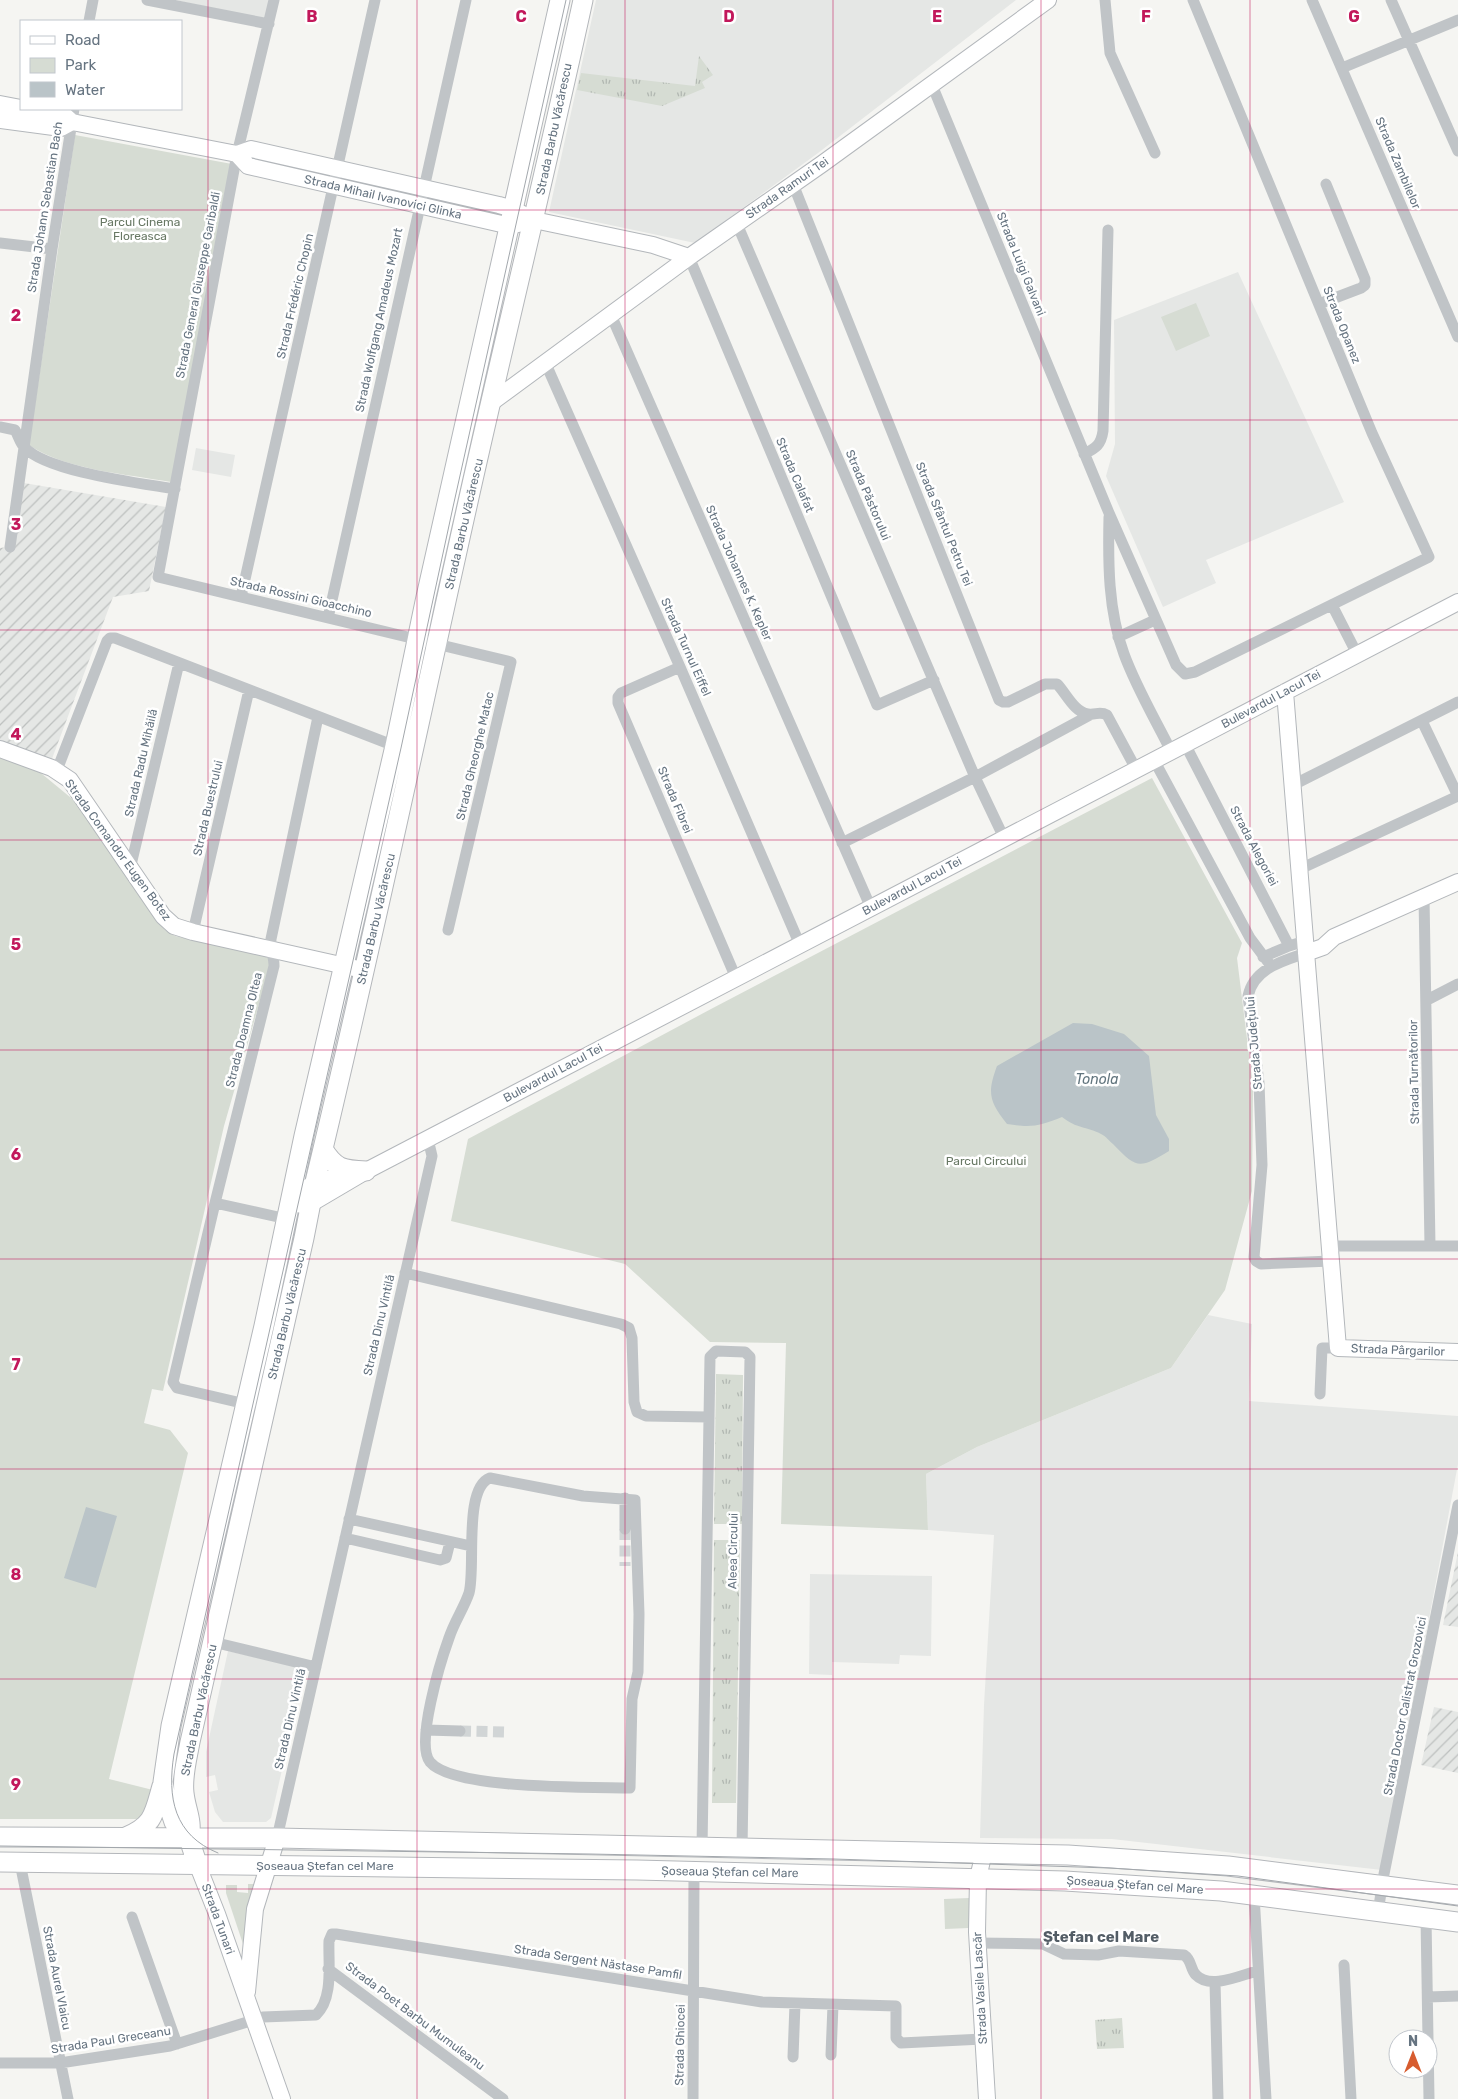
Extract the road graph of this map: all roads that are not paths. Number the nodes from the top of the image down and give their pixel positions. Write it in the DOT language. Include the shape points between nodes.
graph roads {
  1 [pos="93,0"];
  2 [pos="147,0"];
  3 [pos="274,0"];
  4 [pos="375,0"];
  5 [pos="466,0"];
  6 [pos="560,0"];
  7 [pos="583,0"];
  8 [pos="1048,0"];
  9 [pos="1105,0"];
  10 [pos="1193,0"];
  11 [pos="1312,0"];
  12 [pos="1391,0"];
  13 [pos="89,20"];
  14 [pos="1458,20"];
  15 [pos="269,24"];
  16 [pos="1408,41"];
  17 [pos="1342,68"];
  18 [pos="932,85"];
  19 [pos="0,104"];
  20 [pos="20,108"];
  21 [pos="36,110"];
  22 [pos="73,116"];
  23 [pos="0,120"];
  24 [pos="1458,151"];
  25 [pos="1155,153"];
  26 [pos="237,154"];
  27 [pos="337,168"];
  28 [pos="793,184"];
  29 [pos="1326,184"];
  30 [pos="334,185"];
  31 [pos="423,187"];
  32 [pos="419,205"];
  33 [pos="511,217"];
  34 [pos="534,220"];
  35 [pos="737,224"];
  36 [pos="1108,230"];
  37 [pos="0,243"];
  38 [pos="653,246"];
  39 [pos="52,249"];
  40 [pos="688,257"];
  41 [pos="654,284"];
  42 [pos="1319,304"];
  43 [pos="611,315"];
  44 [pos="1458,336"];
  45 [pos="545,362"];
  46 [pos="499,372"];
  47 [pos="526,376"];
  48 [pos="492,402"];
  49 [pos="0,427"];
  50 [pos="24,447"];
  51 [pos="1084,454"];
  52 [pos="175,489"];
  53 [pos="1108,513"];
  54 [pos="10,547"];
  55 [pos="158,577"];
  56 [pos="241,597"];
  57 [pos="1458,602"];
  58 [pos="1332,605"];
  59 [pos="328,618"];
  60 [pos="1154,620"];
  61 [pos="1118,637"];
  62 [pos="418,639"];
  63 [pos="437,644"];
  64 [pos="1357,654"];
  65 [pos="179,663"];
  66 [pos="680,667"];
  67 [pos="934,680"];
  68 [pos="249,690"];
  69 [pos="1285,692"];
  70 [pos="1458,702"];
  71 [pos="1090,715"];
  72 [pos="318,716"];
  73 [pos="1422,721"];
  74 [pos="395,746"];
  75 [pos="1178,748"];
  76 [pos="0,749"];
  77 [pos="414,753"];
  78 [pos="1154,760"];
  79 [pos="1136,769"];
  80 [pos="57,770"];
  81 [pos="975,777"];
  82 [pos="1293,785"];
  83 [pos="1458,796"];
  84 [pos="1004,838"];
  85 [pos="842,843"];
  86 [pos="130,869"];
  87 [pos="1300,869"];
  88 [pos="1458,882"];
  89 [pos="1424,897"];
  90 [pos="871,908"];
  91 [pos="448,930"];
  92 [pos="193,932"];
  93 [pos="800,945"];
  94 [pos="1289,946"];
  95 [pos="1305,947"];
  96 [pos="270,949"];
  97 [pos="1267,961"];
  98 [pos="344,966"];
  99 [pos="363,970"];
  100 [pos="736,978"];
  101 [pos="1458,984"];
  102 [pos="1427,1000"];
  103 [pos="428,1138"];
  104 [pos="323,1149"];
  105 [pos="366,1171"];
  106 [pos="315,1182"];
  107 [pos="215,1203"];
  108 [pos="310,1204"];
  109 [pos="289,1211"];
  110 [pos="1430,1246"];
  111 [pos="1458,1246"];
  112 [pos="1330,1254"];
  113 [pos="405,1273"];
  114 [pos="1338,1348"];
  115 [pos="1458,1352"];
  116 [pos="1320,1394"];
  117 [pos="246,1404"];
  118 [pos="266,1408"];
  119 [pos="708,1417"];
  120 [pos="626,1498"];
  121 [pos="1458,1505"];
  122 [pos="349,1519"];
  123 [pos="625,1529"];
  124 [pos="344,1538"];
  125 [pos="450,1542"];
  126 [pos="471,1546"];
  127 [pos="213,1642"];
  128 [pos="316,1667"];
  129 [pos="426,1730"];
  130 [pos="460,1731"];
  131 [pos="163,1782"];
  132 [pos="0,1837"];
  133 [pos="124,1838"];
  134 [pos="277,1838"];
  135 [pos="189,1839"];
  136 [pos="702,1848"];
  137 [pos="742,1849"];
  138 [pos="984,1852"];
  139 [pos="0,1862"];
  140 [pos="20,1863"];
  141 [pos="198,1866"];
  142 [pos="268,1866"];
  143 [pos="694,1872"];
  144 [pos="978,1878"];
  145 [pos="1382,1885"];
  146 [pos="1458,1895"];
  147 [pos="1254,1896"];
  148 [pos="1378,1912"];
  149 [pos="132,1917"];
  150 [pos="1426,1918"];
  151 [pos="1458,1922"];
  152 [pos="978,1943"];
  153 [pos="1344,1966"];
  154 [pos="328,1969"];
  155 [pos="1257,1971"];
  156 [pos="1215,1982"];
  157 [pos="695,1992"];
  158 [pos="1458,1996"];
  159 [pos="1428,1997"];
  160 [pos="246,1999"];
  161 [pos="794,2004"];
  162 [pos="833,2005"];
  163 [pos="254,2020"];
  164 [pos="983,2040"];
  165 [pos="177,2044"];
  166 [pos="831,2054"];
  167 [pos="793,2057"];
  168 [pos="0,2063"];
  169 [pos="60,2063"];
  170 [pos="68,2099"];
  171 [pos="282,2099"];
  172 [pos="503,2099"];
  173 [pos="693,2099"];
  174 [pos="987,2099"];
  175 [pos="1218,2099"];
  176 [pos="1266,2099"];
  177 [pos="1351,2099"];
  178 [pos="1429,2099"];
  1 -- 13 [label="street"];
  2 -- 15 [label="street"];
  3 -- 15 [label="street, Strada General Giuseppe Garibaldi"];
  4 -- 27 [label="street, Strada Frédéric Chopin"];
  5 -- 31 [label="street, Strada Wolfgang Amadeus Mozart"];
  6 -- 33 [label="main road, Strada Barbu Văcărescu"];
  7 -- 34 [label="main road, Strada Barbu Văcărescu"];
  8 -- 18 [label="street, Strada Ramuri Tei"];
  9 -- 25 [label="street" via="1110,53"];
  10 -- 42 [label="street, Strada Opanez"];
  11 -- 17 [label="street, Strada Zambilelor"];
  12 -- 16 [label="street"];
  14 -- 16 [label="street"];
  15 -- 26 [label="street, Strada General Giuseppe Garibaldi"];
  16 -- 17 [label="street"];
  16 -- 24 [label="street"];
  17 -- 44 [label="street, Strada Zambilelor"];
  18 -- 28 [label="street, Strada Ramuri Tei"];
  18 -- 51 [label="street, Strada Luigi Galvani"];
  19 -- 20 [label="street"];
  21 -- 22 [label="street, Strada Mihail Ivanovici Glinka"];
  22 -- 23 [label="street, Strada Mihail Ivanovici Glinka" via="61,128"];
  22 -- 26 [label="street, Strada Mihail Ivanovici Glinka"];
  22 -- 39 [label="street, Strada Johann Sebastian Bach"];
  26 -- 27 [label="street, Strada Mihail Ivanovici Glinka" via="251,149"];
  26 -- 30 [label="street, Strada Mihail Ivanovici Glinka" via="248,166"];
  26 -- 52 [label="street, Strada General Giuseppe Garibaldi"];
  27 -- 30 [label="street, Strada Frédéric Chopin"];
  27 -- 31 [label="street, Strada Mihail Ivanovici Glinka"];
  28 -- 35 [label="street, Strada Ramuri Tei"];
  28 -- 71 [label="street, Strada Sfântul Petru Tei" via="999,700 1008,702 1051,683 1057,684 1075,706"];
  29 -- 42 [label="street" via="1366,278 1361,288"];
  30 -- 32 [label="street, Strada Mihail Ivanovici Glinka"];
  30 -- 56 [label="street, Strada Frédéric Chopin"];
  31 -- 32 [label="street, Strada Wolfgang Amadeus Mozart"];
  31 -- 33 [label="street, Strada Mihail Ivanovici Glinka"];
  32 -- 33 [label="street, Strada Mihail Ivanovici Glinka"];
  32 -- 59 [label="street, Strada Wolfgang Amadeus Mozart"];
  33 -- 34 [label="street, Strada Mihail Ivanovici Glinka"];
  33 -- 62 [label="main road, Strada Barbu Văcărescu"];
  34 -- 38 [label="street, Strada Mihail Ivanovici Glinka"];
  34 -- 46 [label="main road, Strada Barbu Văcărescu"];
  35 -- 40 [label="street, Strada Ramuri Tei"];
  35 -- 67 [label="street, Strada Păstorului"];
  36 -- 51 [label="street" via="1102,432 1097,447"];
  37 -- 39 [label="street"];
  38 -- 40 [label="street, Strada Mihail Ivanovici Glinka"];
  38 -- 41 [label="street" via="661,270"];
  39 -- 50 [label="street, Strada Johann Sebastian Bach"];
  40 -- 41 [label="street, Strada Ramuri Tei"];
  40 -- 67 [label="street, Strada Calafat" via="877,705"];
  41 -- 43 [label="street, Strada Ramuri Tei"];
  42 -- 58 [label="street, Strada Opanez" via="1372,433 1430,557"];
  43 -- 45 [label="street, Strada Ramuri Tei"];
  43 -- 85 [label="street, Strada Johannes K. Kepler"];
  45 -- 47 [label="street, Strada Ramuri Tei"];
  45 -- 66 [label="street, Strada Turnul Eiffel"];
  46 -- 47 [label="street" via="507,378"];
  46 -- 48 [label="main road, Strada Barbu Văcărescu"];
  47 -- 48 [label="street, Strada Ramuri Tei"];
  48 -- 63 [label="main road, Strada Barbu Văcărescu"];
  49 -- 50 [label="street" via="15,430"];
  50 -- 52 [label="street" via="42,459 78,471"];
  50 -- 54 [label="street, Strada Johann Sebastian Bach"];
  51 -- 53 [label="street, Strada Luigi Galvani"];
  52 -- 55 [label="street, Strada General Giuseppe Garibaldi"];
  53 -- 60 [label="street, Strada Luigi Galvani"];
  53 -- 61 [label="street, Strada Luigi Galvani" via="1110,579"];
  55 -- 56 [label="street, Strada Rossini Gioacchino"];
  56 -- 59 [label="street, Strada Rossini Gioacchino"];
  57 -- 64 [label="street, Bulevardul Lacul Tei"];
  58 -- 60 [label="street, Strada Opanez" via="1185,674 1176,665"];
  58 -- 64 [label="street"];
  59 -- 62 [label="street, Strada Rossini Gioacchino"];
  60 -- 61 [label="street"];
  61 -- 75 [label="street, Strada Luigi Galvani" via="1131,671"];
  62 -- 63 [label="street, Strada Rossini Gioacchino"];
  62 -- 74 [label="main road, Strada Barbu Văcărescu"];
  63 -- 77 [label="main road, Strada Barbu Văcărescu"];
  63 -- 91 [label="street, Strada Gheorghe Matac" via="511,662"];
  64 -- 69 [label="street, Bulevardul Lacul Tei"];
  65 -- 68 [label="street, Strada Comandor Eugen Botez"];
  65 -- 80 [label="street, Strada Comandor Eugen Botez" via="110,638"];
  65 -- 86 [label="street, Strada Radu Mihăilă"];
  66 -- 93 [label="street, Strada Turnul Eiffel"];
  66 -- 100 [label="street, Strada Fibrei" via="620,693 618,703"];
  67 -- 81 [label="street, Strada Păstorului"];
  68 -- 72 [label="street, Strada Comandor Eugen Botez"];
  68 -- 92 [label="street, Strada Buestrului"];
  69 -- 75 [label="street, Bulevardul Lacul Tei"];
  69 -- 82 [label="street"];
  70 -- 73 [label="street"];
  71 -- 79 [label="street, Strada Sfântul Petru Tei" via="1100,712 1108,715"];
  71 -- 81 [label="street"];
  72 -- 74 [label="street, Strada Comandor Eugen Botez"];
  72 -- 96 [label="street, Strada Doamna Oltea"];
  73 -- 82 [label="street"];
  73 -- 83 [label="street"];
  74 -- 77 [label="street, Strada Comandor Eugen Botez"];
  74 -- 98 [label="main road, Strada Barbu Văcărescu"];
  75 -- 78 [label="street, Bulevardul Lacul Tei"];
  75 -- 94 [label="street, Strada Alegoriei"];
  76 -- 80 [label="street"];
  77 -- 99 [label="main road, Strada Barbu Văcărescu"];
  78 -- 79 [label="street, Bulevardul Lacul Tei"];
  78 -- 97 [label="street" via="1250,938"];
  79 -- 84 [label="street, Bulevardul Lacul Tei"];
  80 -- 86 [label="street, Strada Comandor Eugen Botez" via="74,785"];
  81 -- 84 [label="street, Strada Păstorului"];
  81 -- 85 [label="street"];
  82 -- 87 [label="street"];
  83 -- 87 [label="street"];
  84 -- 90 [label="street, Bulevardul Lacul Tei"];
  85 -- 90 [label="street, Strada Johannes K. Kepler"];
  86 -- 92 [label="street, Strada Comandor Eugen Botez" via="167,921"];
  87 -- 95 [label="street"];
  88 -- 89 [label="street"];
  89 -- 95 [label="street" via="1334,937 1323,947"];
  89 -- 102 [label="street, Strada Turnătorilor"];
  90 -- 93 [label="street, Bulevardul Lacul Tei"];
  92 -- 96 [label="street, Strada Comandor Eugen Botez"];
  93 -- 100 [label="street, Bulevardul Lacul Tei"];
  94 -- 95 [label="street"];
  94 -- 97 [label="street"];
  95 -- 97 [label="street"];
  95 -- 112 [label="street"];
  96 -- 98 [label="street, Strada Comandor Eugen Botez"];
  96 -- 107 [label="street, Strada Doamna Oltea" via="274,966"];
  97 -- 112 [label="street, Strada Județului" via="1252,982 1248,996 1258,1083 1262,1165 1254,1257 1261,1264"];
  98 -- 99 [label="street, Strada Comandor Eugen Botez"];
  98 -- 109 [label="main road, Strada Barbu Văcărescu"];
  99 -- 104 [label="main road, Strada Barbu Văcărescu"];
  100 -- 103 [label="street, Bulevardul Lacul Tei"];
  101 -- 102 [label="street"];
  102 -- 110 [label="street, Strada Turnătorilor"];
  103 -- 105 [label="street, Bulevardul Lacul Tei"];
  103 -- 113 [label="street, Strada Dinu Vintilă" via="432,1156"];
  104 -- 105 [label="main road" via="338,1166"];
  104 -- 106 [label="main road, Strada Barbu Văcărescu"];
  105 -- 106 [label="street, Bulevardul Lacul Tei"];
  105 -- 108 [label="street, Bulevardul Lacul Tei"];
  106 -- 108 [label="main road, Strada Barbu Văcărescu"];
  106 -- 109 [label="street, Bulevardul Lacul Tei" via="306,1187"];
  107 -- 109 [label="street"];
  107 -- 117 [label="street, Strada Doamna Oltea" via="173,1382 177,1388"];
  108 -- 109 [label="street"];
  108 -- 118 [label="main road, Strada Barbu Văcărescu"];
  109 -- 117 [label="main road, Strada Barbu Văcărescu"];
  110 -- 111 [label="street, Strada Județului"];
  110 -- 112 [label="street, Strada Județului"];
  112 -- 114 [label="street"];
  113 -- 119 [label="street" via="622,1324 629,1328 632,1338 637,1412 646,1416"];
  113 -- 122 [label="street, Strada Dinu Vintilă"];
  114 -- 115 [label="street, Strada Pârgarilor"];
  114 -- 116 [label="street" via="1322,1348"];
  117 -- 118 [label="street, Strada Doamna Oltea"];
  117 -- 131 [label="main road, Strada Barbu Văcărescu" via="172,1726"];
  118 -- 127 [label="main road, Strada Barbu Văcărescu"];
  119 -- 136 [label="street, Aleea Circului"];
  119 -- 137 [label="street, Aleea Circului" via="712,1353 748,1354"];
  120 -- 123 [label="street"];
  120 -- 126 [label="street" via="583,1496 490,1478 480,1487"];
  120 -- 129 [label="street" via="636,1500 639,1614 638,1672 632,1699 630,1788 541,1786 463,1777 431,1763 425,1750"];
  121 -- 145 [label="street, Strada Doctor Calistrat Grozovici"];
  122 -- 124 [label="street, Strada Dinu Vintilă"];
  122 -- 125 [label="street"];
  124 -- 125 [label="street" via="440,1560 446,1558"];
  124 -- 128 [label="street, Strada Dinu Vintilă"];
  125 -- 126 [label="street"];
  126 -- 129 [label="street" via="470,1589 449,1636"];
  127 -- 128 [label="street"];
  127 -- 135 [label="main road, Strada Barbu Văcărescu" via="184,1773 184,1793 191,1822"];
  128 -- 134 [label="street, Strada Dinu Vintilă"];
  129 -- 130 [label="street"];
  131 -- 133 [label="main road" via="147,1826"];
  131 -- 135 [label="main road, Strada Barbu Văcărescu" via="174,1822"];
  132 -- 133 [label="main road, Șoseaua Ștefan cel Mare"];
  133 -- 135 [label="main road, Șoseaua Ștefan cel Mare"];
  134 -- 135 [label="main road, Șoseaua Ștefan cel Mare"];
  134 -- 136 [label="main road, Șoseaua Ștefan cel Mare"];
  134 -- 142 [label="street, Strada Tunari"];
  135 -- 141 [label="main road, Strada Tunari"];
  136 -- 137 [label="main road, Șoseaua Ștefan cel Mare"];
  137 -- 138 [label="main road, Șoseaua Ștefan cel Mare"];
  138 -- 144 [label="street, Strada Vasile Lascăr"];
  138 -- 145 [label="main road, Șoseaua Ștefan cel Mare" via="1200,1863"];
  139 -- 140 [label="main road, Șoseaua Ștefan cel Mare"];
  140 -- 141 [label="main road, Șoseaua Ștefan cel Mare"];
  140 -- 169 [label="street, Strada Aurel Vlaicu"];
  141 -- 142 [label="main road, Șoseaua Ștefan cel Mare"];
  141 -- 160 [label="street, Strada Tunari"];
  142 -- 143 [label="main road, Șoseaua Ștefan cel Mare"];
  142 -- 160 [label="street, Strada Tunari" via="254,1916"];
  143 -- 144 [label="main road, Șoseaua Ștefan cel Mare"];
  143 -- 157 [label="street, Strada Ghiocei"];
  144 -- 147 [label="main road, Șoseaua Ștefan cel Mare" via="1135,1884"];
  144 -- 152 [label="street, Strada Vasile Lascăr"];
  145 -- 146 [label="main road, Șoseaua Ștefan cel Mare"];
  145 -- 148 [label="street, Strada Doctor Calistrat Grozovici"];
  147 -- 148 [label="main road, Șoseaua Ștefan cel Mare"];
  147 -- 155 [label="street"];
  148 -- 150 [label="main road, Șoseaua Ștefan cel Mare"];
  149 -- 165 [label="street"];
  150 -- 151 [label="main road, Șoseaua Ștefan cel Mare"];
  150 -- 159 [label="street"];
  152 -- 156 [label="street" via="1043,1944 1064,1954 1098,1955 1119,1951 1184,1955 1197,1976"];
  152 -- 164 [label="street, Strada Vasile Lascăr"];
  153 -- 177 [label="street"];
  154 -- 157 [label="street, Strada Sergent Năstase Pamfil" via="329,1941 332,1934 336,1934"];
  154 -- 163 [label="street, Strada Poet Barbu Mumuleanu" via="327,1995 316,2015 270,2016"];
  154 -- 172 [label="street, Strada Poet Barbu Mumuleanu"];
  155 -- 156 [label="street"];
  155 -- 176 [label="street"];
  156 -- 175 [label="street"];
  157 -- 161 [label="street, Strada Sergent Năstase Pamfil"];
  157 -- 173 [label="street, Strada Ghiocei"];
  158 -- 159 [label="street"];
  159 -- 178 [label="street"];
  160 -- 163 [label="street, Strada Tunari"];
  161 -- 162 [label="street, Strada Sergent Năstase Pamfil"];
  161 -- 167 [label="street"];
  162 -- 164 [label="street, Strada Sergent Năstase Pamfil" via="896,2006 896,2038 901,2043"];
  162 -- 166 [label="street"];
  163 -- 165 [label="street, Strada Paul Greceanu"];
  163 -- 171 [label="street, Strada Tunari"];
  164 -- 174 [label="street, Strada Vasile Lascăr"];
  165 -- 169 [label="street, Strada Paul Greceanu"];
  168 -- 169 [label="street, Strada Paul Greceanu"];
  169 -- 170 [label="street, Strada Aurel Vlaicu"];
}
